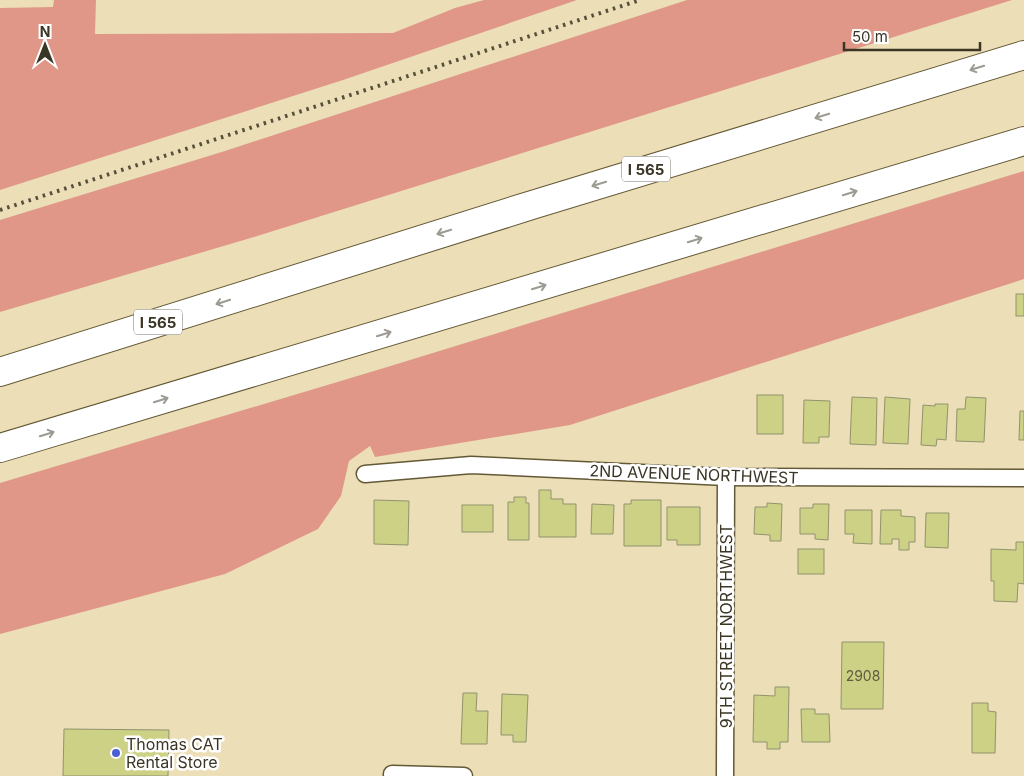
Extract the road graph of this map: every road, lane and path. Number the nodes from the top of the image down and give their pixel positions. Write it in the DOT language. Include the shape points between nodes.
graph roads {
  1 [pos="1024,55"];
  2 [pos="1024,141"];
  3 [pos="0,372"];
  4 [pos="0,448"];
  5 [pos="365,474"];
  6 [pos="726,477"];
  7 [pos="1024,478"];
  8 [pos="392,774"];
  9 [pos="464,776"];
  10 [pos="725,776"];
  1 -- 3 [label="highway, I 565, one-way"];
  4 -- 2 [label="highway, one-way"];
  5 -- 6 [label="street, 2ND AVENUE NORTHWEST" via="471,465"];
  6 -- 7 [label="street, 2ND AVENUE NORTHWEST"];
  6 -- 10 [label="street, 9TH STREET NORTHWEST"];
  8 -- 9 [label="street"];
}
